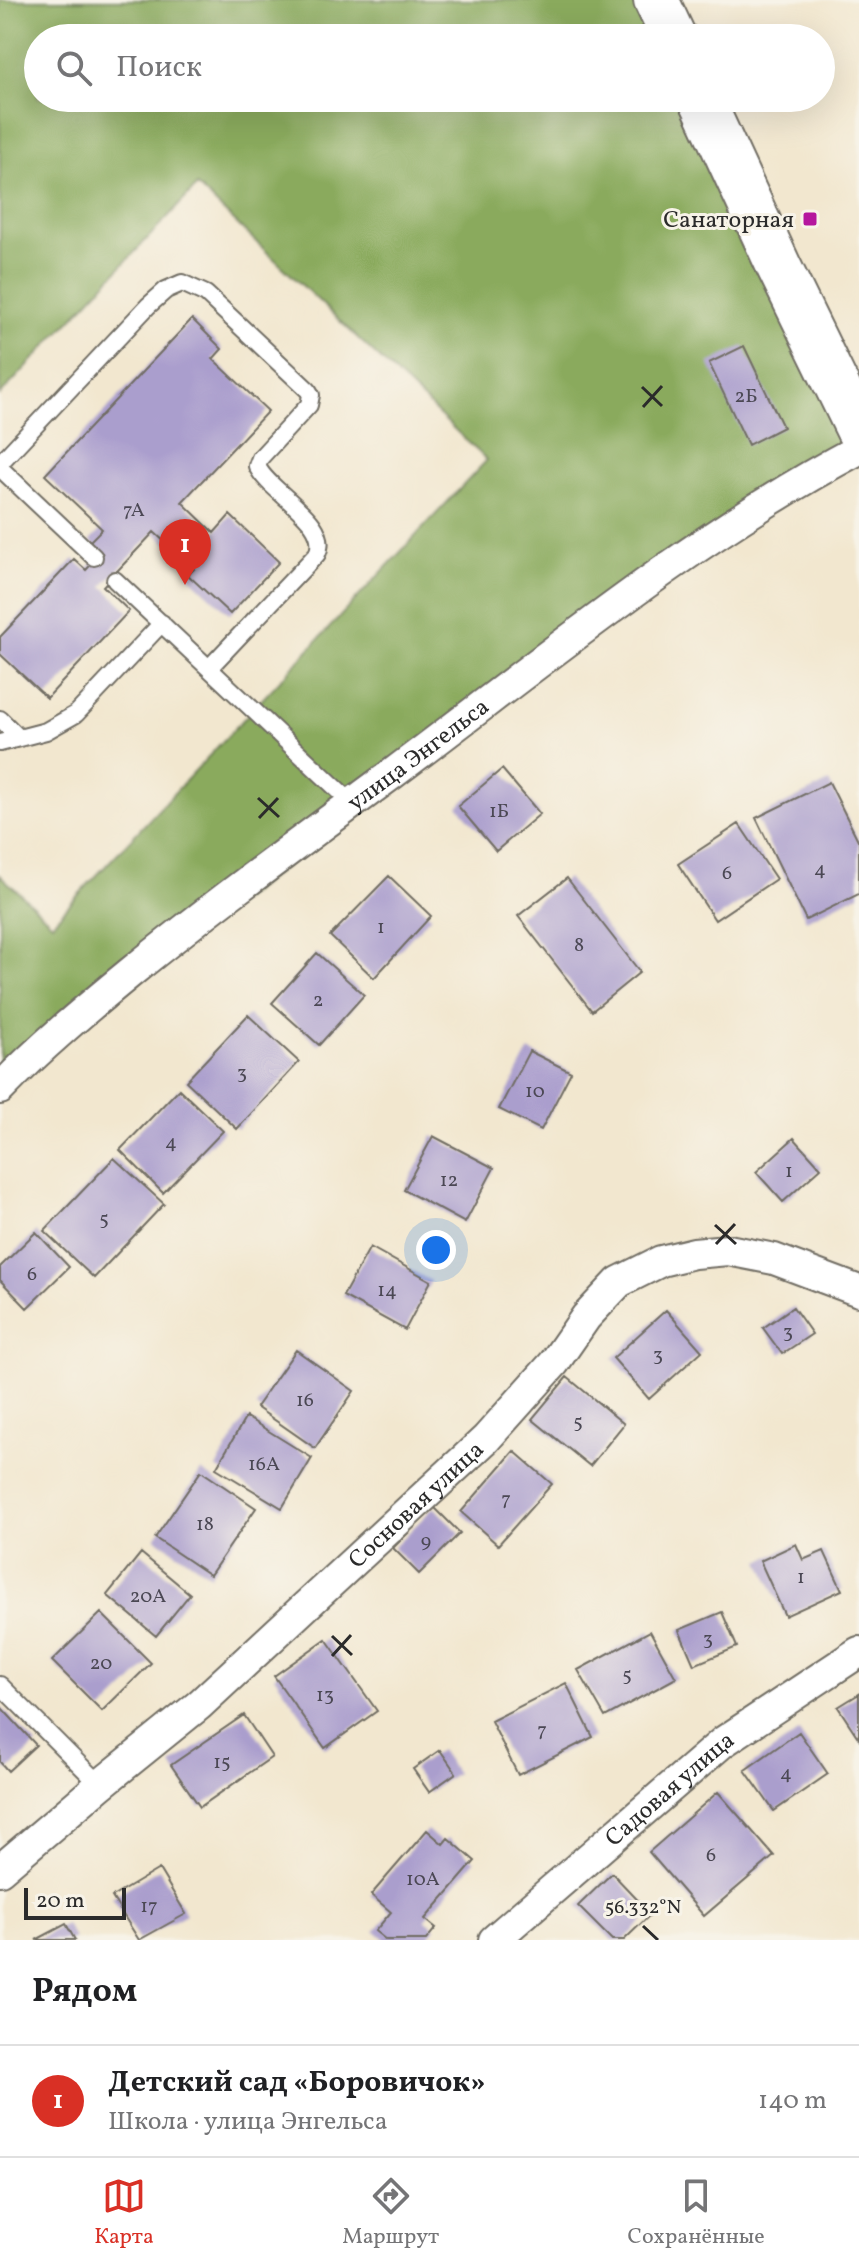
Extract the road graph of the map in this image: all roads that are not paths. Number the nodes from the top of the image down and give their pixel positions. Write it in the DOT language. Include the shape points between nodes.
graph roads {
  1 [pos="656,0"];
  2 [pos="667,24"];
  3 [pos="707,112"];
  4 [pos="859,431"];
  5 [pos="859,449"];
  6 [pos="0,466"];
  7 [pos="94,557"];
  8 [pos="115,580"];
  9 [pos="162,623"];
  10 [pos="209,668"];
  11 [pos="0,719"];
  12 [pos="18,737"];
  13 [pos="0,743"];
  14 [pos="352,803"];
  15 [pos="0,1089"];
  16 [pos="859,1291"];
  17 [pos="859,1652"];
  18 [pos="0,1685"];
  19 [pos="100,1785"];
  20 [pos="0,1870"];
  21 [pos="494,1940"];
  1 -- 2 [label="main road"];
  3 -- 4 [label="main road"];
  5 -- 14 [label="street, улица Энгельса" via="798,481 675,562"];
  6 -- 7 [label="lane"];
  6 -- 10 [label="lane" via="148,306 182,283 206,294 308,390 309,405 257,466 315,526 320,548"];
  8 -- 9 [label="lane"];
  9 -- 10 [label="lane"];
  9 -- 12 [label="lane" via="76,714 46,731"];
  10 -- 14 [label="lane"];
  11 -- 12 [label="lane"];
  12 -- 13 [label="lane"];
  14 -- 15 [label="street, улица Энгельса" via="183,929"];
  16 -- 19 [label="street, Сосновая улица" via="774,1259 728,1250 661,1261 619,1282 486,1439 199,1705"];
  17 -- 21 [label="street, Садовая улица" via="723,1742"];
  18 -- 19 [label="lane"];
  19 -- 20 [label="street, Сосновая улица"];
}
